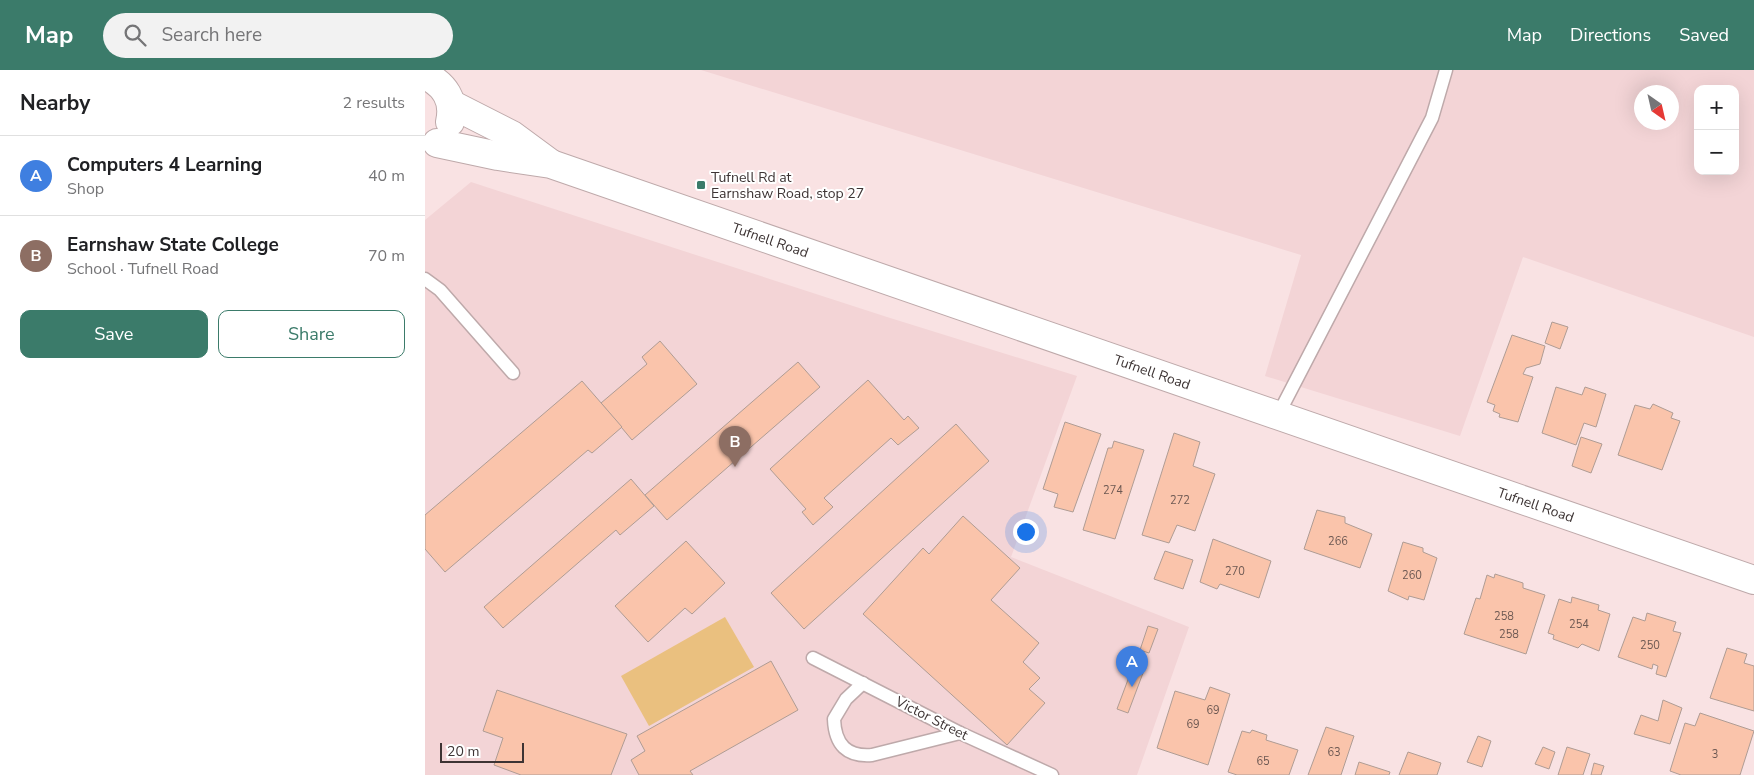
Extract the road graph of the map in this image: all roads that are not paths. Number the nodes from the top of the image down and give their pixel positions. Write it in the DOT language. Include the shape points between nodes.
graph roads {
  1 [pos="1446,70"];
  2 [pos="443,85"];
  3 [pos="431,146"];
  4 [pos="551,164"];
  5 [pos="425,279"];
  6 [pos="513,373"];
  7 [pos="1278,415"];
  8 [pos="1754,580"];
  9 [pos="813,658"];
  10 [pos="863,683"];
  11 [pos="960,733"];
  12 [pos="1052,775"];
  1 -- 7 [label="lane" via="1432,118"];
  2 -- 3 [label="street" via="450,125"];
  2 -- 4 [label="street, Tufnell Road"];
  3 -- 4 [label="street, Tufnell Road"];
  4 -- 7 [label="street, Tufnell Road"];
  5 -- 6 [label="lane" via="440,290"];
  7 -- 8 [label="street, Tufnell Road"];
  9 -- 10 [label="lane, Victor Street"];
  10 -- 11 [label="lane, Victor Street"];
  10 -- 11 [label="lane" via="846,699 834,719 837,738 850,753 872,755"];
  11 -- 12 [label="lane, Victor Street"];
}
